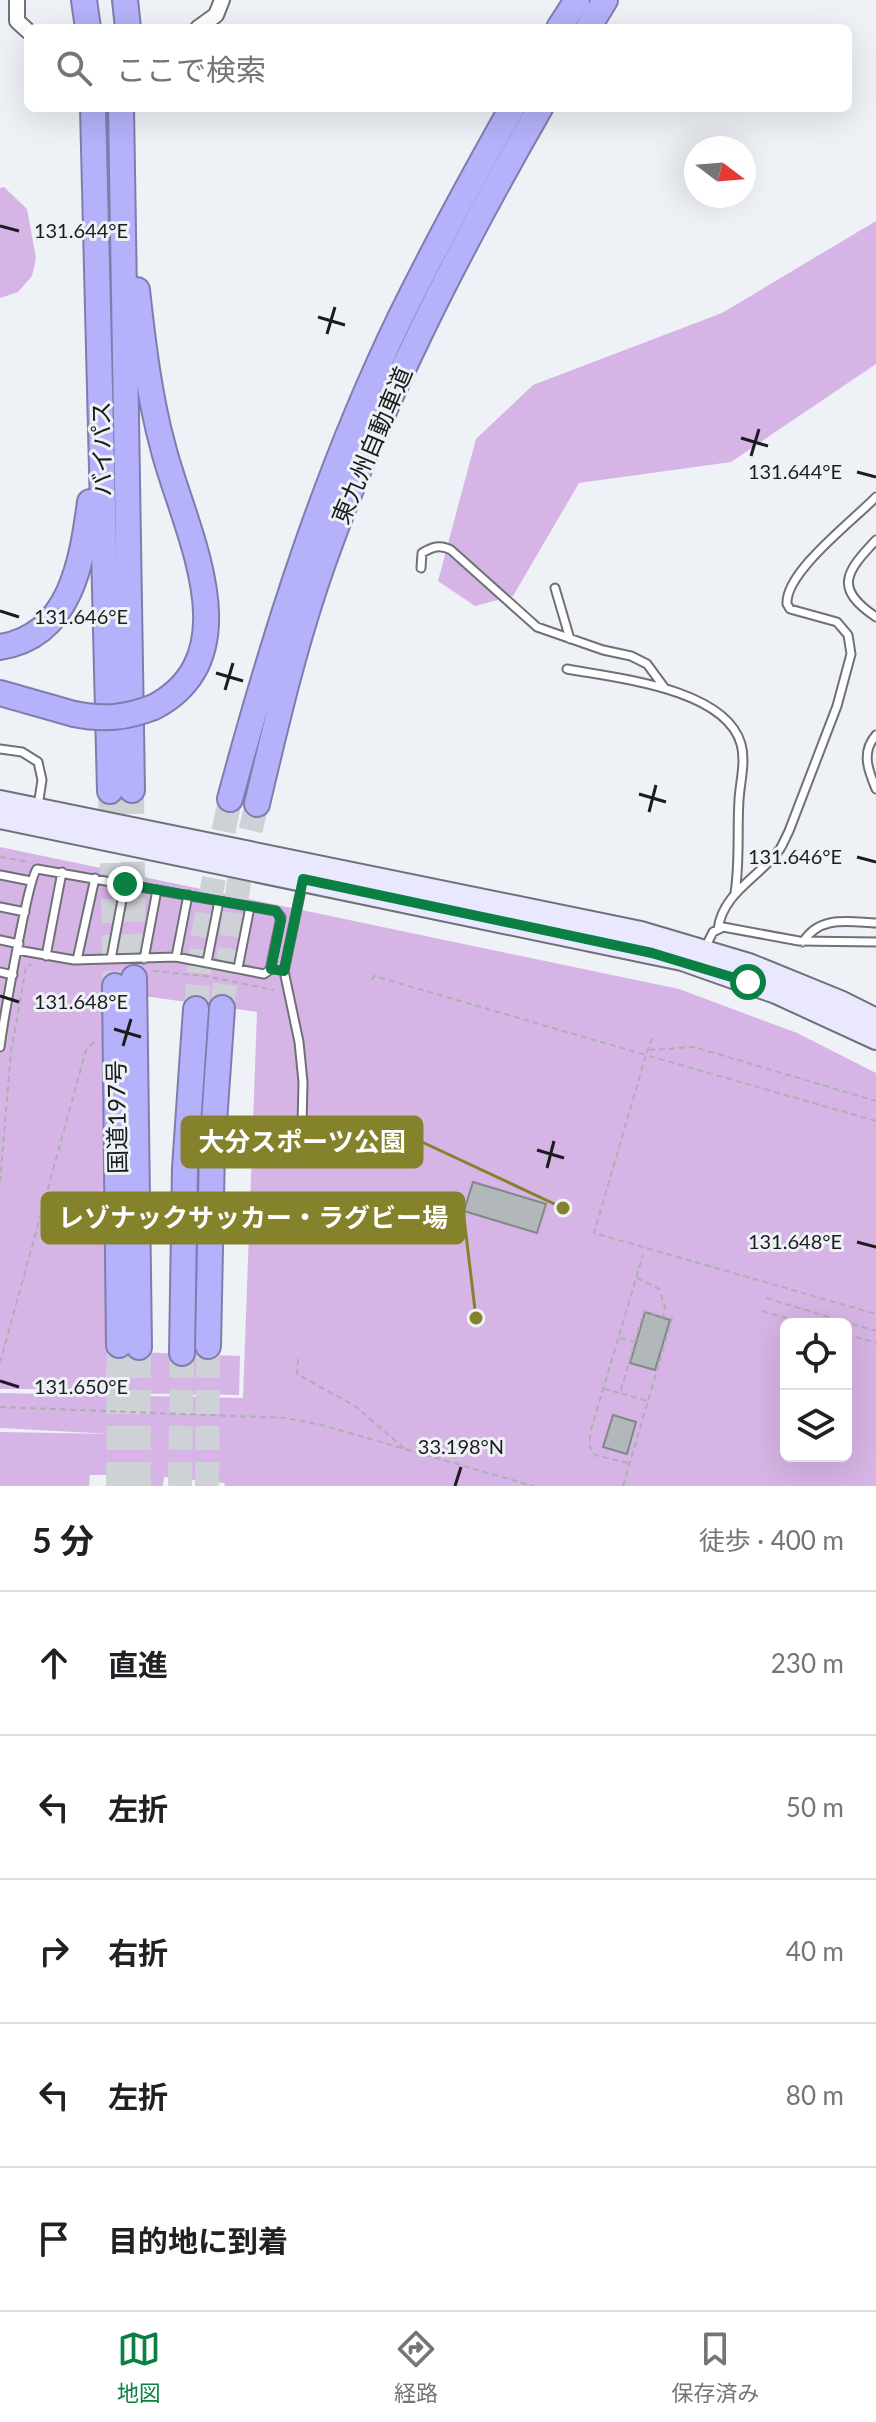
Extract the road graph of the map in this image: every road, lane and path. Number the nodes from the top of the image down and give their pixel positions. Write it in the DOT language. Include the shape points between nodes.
graph roads {
  1 [pos="17,0"];
  2 [pos="84,0"];
  3 [pos="122,0"];
  4 [pos="222,0"];
  5 [pos="577,0"];
  6 [pos="605,0"];
  7 [pos="87,24"];
  8 [pos="120,24"];
  9 [pos="127,24"];
  10 [pos="204,24"];
  11 [pos="562,24"];
  12 [pos="590,24"];
  13 [pos="24,27"];
  14 [pos="93,112"];
  15 [pos="121,112"];
  16 [pos="130,112"];
  17 [pos="510,112"];
  18 [pos="538,112"];
  19 [pos="97,226"];
  20 [pos="876,497"];
  21 [pos="876,540"];
  22 [pos="421,568"];
  23 [pos="555,588"];
  24 [pos="876,617"];
  25 [pos="570,639"];
  26 [pos="0,647"];
  27 [pos="567,669"];
  28 [pos="664,687"];
  29 [pos="0,693"];
  30 [pos="876,735"];
  31 [pos="0,749"];
  32 [pos="876,789"];
  33 [pos="230,799"];
  34 [pos="0,801"];
  35 [pos="257,804"];
  36 [pos="36,817"];
  37 [pos="0,818"];
  38 [pos="0,857"];
  39 [pos="29,861"];
  40 [pos="304,871"];
  41 [pos="62,872"];
  42 [pos="0,875"];
  43 [pos="95,878"];
  44 [pos="31,881"];
  45 [pos="125,884"];
  46 [pos="157,890"];
  47 [pos="188,895"];
  48 [pos="734,895"];
  49 [pos="219,901"];
  50 [pos="0,907"];
  51 [pos="250,907"];
  52 [pos="25,912"];
  53 [pos="876,923"];
  54 [pos="718,929"];
  55 [pos="0,940"];
  56 [pos="803,942"];
  57 [pos="876,942"];
  58 [pos="18,947"];
  59 [pos="46,956"];
  60 [pos="176,957"];
  61 [pos="702,957"];
  62 [pos="111,959"];
  63 [pos="77,960"];
  64 [pos="207,962"];
  65 [pos="31,964"];
  66 [pos="238,968"];
  67 [pos="271,969"];
  68 [pos="284,971"];
  69 [pos="0,972"];
  70 [pos="137,973"];
  71 [pos="13,975"];
  72 [pos="372,980"];
  73 [pos="274,990"];
  74 [pos="3,1005"];
  75 [pos="222,1008"];
  76 [pos="196,1009"];
  77 [pos="876,1019"];
  78 [pos="653,1035"];
  79 [pos="1,1038"];
  80 [pos="99,1038"];
  81 [pos="876,1039"];
  82 [pos="0,1047"];
  83 [pos="648,1050"];
  84 [pos="646,1055"];
  85 [pos="876,1101"];
  86 [pos="876,1121"];
  87 [pos="302,1126"];
  88 [pos="0,1182"];
  89 [pos="643,1255"];
  90 [pos="636,1278"];
  91 [pos="766,1298"];
  92 [pos="762,1311"];
  93 [pos="876,1314"];
  94 [pos="663,1317"];
  95 [pos="787,1318"];
  96 [pos="876,1331"];
  97 [pos="852,1336"];
  98 [pos="618,1338"];
  99 [pos="635,1342"];
  100 [pos="876,1343"];
  101 [pos="129,1346"];
  102 [pos="208,1346"];
  103 [pos="182,1353"];
  104 [pos="298,1359"];
  105 [pos="0,1363"];
  106 [pos="603,1389"];
  107 [pos="620,1393"];
  108 [pos="648,1401"];
  109 [pos="0,1407"];
  110 [pos="406,1449"];
  111 [pos="630,1463"];
  112 [pos="533,1486"];
  113 [pos="623,1486"];
  1 -- 13 [label="street" via="17,21"];
  2 -- 7 [label="highway"];
  3 -- 8 [label="highway"];
  3 -- 9 [label="highway"];
  4 -- 10 [label="street" via="216,15"];
  5 -- 11 [label="highway"];
  6 -- 12 [label="highway"];
  14 -- 19 [label="highway, バイパス"];
  15 -- 19 [label="highway, バイパス" via="121,790"];
  16 -- 29 [label="highway, bridge" via="136,281 146,365 162,446 201,574 207,613 202,653 176,692 128,716 74,714"];
  17 -- 33 [label="highway, 東九州自動車道" via="399,320 348,439 298,572"];
  18 -- 35 [label="highway, 東九州自動車道" via="419,333 364,455 301,630"];
  19 -- 26 [label="highway" via="93,461 84,546 75,580 50,623"];
  20 -- 48 [label="lane" via="812,558 788,591 790,609 844,628 851,664 789,831 779,849"];
  21 -- 24 [label="lane" via="848,576 853,599"];
  22 -- 25 [label="lane" via="422,553 444,546 537,627"];
  23 -- 25 [label="lane"];
  25 -- 28 [label="lane" via="631,656 651,668"];
  27 -- 28 [label="lane"];
  28 -- 48 [label="lane" via="711,708 741,744"];
  30 -- 32 [label="lane" via="867,751"];
  31 -- 36 [label="lane" via="22,752 38,762 42,780"];
  34 -- 36 [label="street"];
  36 -- 37 [label="street"];
  36 -- 40 [label="street"];
  38 -- 39 [label="path"];
  40 -- 61 [label="street" via="607,924"];
  40 -- 68 [label="lane"];
  41 -- 43 [label="lane"];
  41 -- 44 [label="lane" via="37,869"];
  41 -- 59 [label="lane"];
  42 -- 44 [label="lane"];
  43 -- 45 [label="lane"];
  43 -- 63 [label="lane"];
  44 -- 52 [label="lane"];
  45 -- 46 [label="lane"];
  45 -- 62 [label="lane"];
  46 -- 47 [label="lane"];
  46 -- 70 [label="lane"];
  47 -- 49 [label="lane"];
  47 -- 60 [label="lane"];
  48 -- 54 [label="lane" via="720,913"];
  49 -- 51 [label="lane"];
  49 -- 64 [label="lane"];
  50 -- 52 [label="lane"];
  51 -- 66 [label="lane"];
  51 -- 67 [label="lane" via="276,911 281,917"];
  52 -- 58 [label="lane"];
  53 -- 56 [label="lane" via="826,923"];
  54 -- 56 [label="lane"];
  54 -- 61 [label="lane"];
  55 -- 58 [label="lane"];
  56 -- 57 [label="lane"];
  58 -- 59 [label="lane"];
  58 -- 71 [label="lane"];
  59 -- 63 [label="lane"];
  60 -- 64 [label="lane"];
  60 -- 70 [label="lane"];
  61 -- 77 [label="street" via="797,983"];
  61 -- 81 [label="street"];
  62 -- 63 [label="lane"];
  62 -- 70 [label="lane"];
  64 -- 66 [label="lane"];
  65 -- 88 [label="path" via="26,967 11,1052"];
  66 -- 67 [label="lane" via="264,974"];
  67 -- 68 [label="lane"];
  68 -- 87 [label="lane" via="299,1042"];
  69 -- 71 [label="lane"];
  70 -- 73 [label="path" via="205,976"];
  70 -- 101 [label="highway, 国道197号"];
  71 -- 74 [label="lane"];
  72 -- 84 [label="path" via="374,976"];
  74 -- 79 [label="lane"];
  75 -- 102 [label="highway" via="212,1151"];
  76 -- 103 [label="highway" via="183,1196"];
  78 -- 83 [label="path"];
  79 -- 82 [label="lane"];
  80 -- 105 [label="path" via="86,1050"];
  83 -- 84 [label="path"];
  83 -- 85 [label="path" via="694,1047"];
  84 -- 86 [label="path"];
  84 -- 93 [label="path" via="594,1233"];
  89 -- 90 [label="path"];
  90 -- 94 [label="path" via="659,1289"];
  90 -- 98 [label="path"];
  91 -- 96 [label="path"];
  92 -- 95 [label="path"];
  94 -- 99 [label="path" via="644,1311"];
  94 -- 108 [label="path" via="672,1319"];
  97 -- 100 [label="path"];
  98 -- 99 [label="path"];
  98 -- 106 [label="path"];
  99 -- 107 [label="path"];
  104 -- 110 [label="path" via="297,1374 355,1406"];
  106 -- 107 [label="path"];
  106 -- 111 [label="path" via="590,1447 595,1455"];
  107 -- 108 [label="path"];
  108 -- 111 [label="path"];
  109 -- 110 [label="path" via="286,1418"];
  110 -- 112 [label="path"];
  111 -- 113 [label="path"];
}
